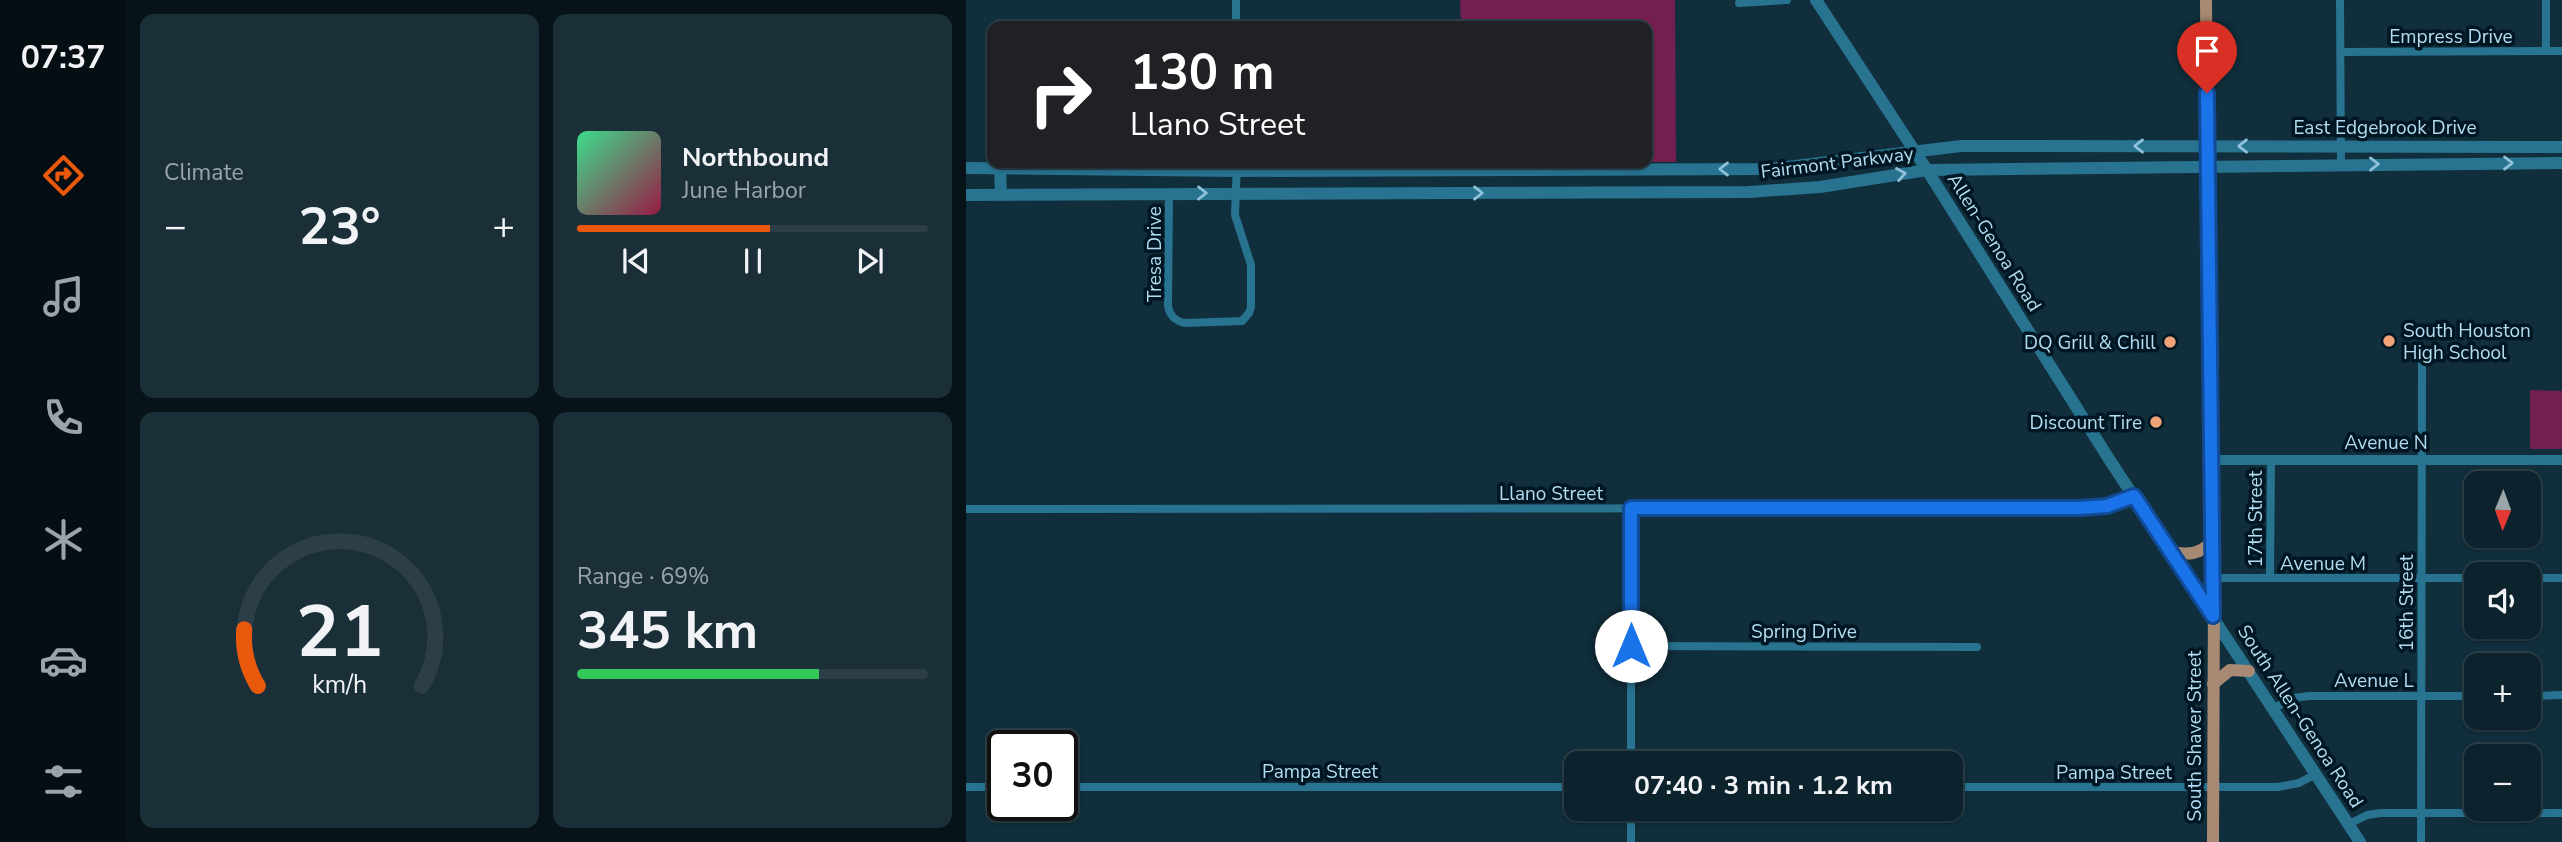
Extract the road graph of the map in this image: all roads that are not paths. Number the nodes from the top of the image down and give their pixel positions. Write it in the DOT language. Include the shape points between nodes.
graph roads {
  1 [pos="1237,0"];
  2 [pos="1787,0"];
  3 [pos="1816,0"];
  4 [pos="2206,0"];
  5 [pos="2340,0"];
  6 [pos="2546,0"];
  7 [pos="1739,3"];
  8 [pos="1237,21"];
  9 [pos="2546,51"];
  10 [pos="2562,51"];
  11 [pos="2341,52"];
  12 [pos="2039,146"];
  13 [pos="2208,146"];
  14 [pos="2299,146"];
  15 [pos="2340,146"];
  16 [pos="2453,146"];
  17 [pos="2562,147"];
  18 [pos="1914,152"];
  19 [pos="2562,163"];
  20 [pos="1810,164"];
  21 [pos="2453,164"];
  22 [pos="2341,165"];
  23 [pos="2208,166"];
  24 [pos="2280,166"];
  25 [pos="966,168"];
  26 [pos="1000,168"];
  27 [pos="1193,168"];
  28 [pos="1237,168"];
  29 [pos="1308,168"];
  30 [pos="2040,168"];
  31 [pos="1105,170"];
  32 [pos="1449,170"];
  33 [pos="1577,170"];
  34 [pos="1927,170"];
  35 [pos="1800,190"];
  36 [pos="1577,192"];
  37 [pos="1109,193"];
  38 [pos="1235,193"];
  39 [pos="1450,193"];
  40 [pos="1001,194"];
  41 [pos="1169,194"];
  42 [pos="966,195"];
  43 [pos="2421,364"];
  44 [pos="2421,459"];
  45 [pos="2211,460"];
  46 [pos="2271,460"];
  47 [pos="2562,460"];
  48 [pos="2134,496"];
  49 [pos="1631,508"];
  50 [pos="966,509"];
  51 [pos="2212,541"];
  52 [pos="2171,552"];
  53 [pos="2213,578"];
  54 [pos="2270,578"];
  55 [pos="2421,578"];
  56 [pos="2464,578"];
  57 [pos="2541,578"];
  58 [pos="2562,578"];
  59 [pos="2212,613"];
  60 [pos="1631,646"];
  61 [pos="1977,647"];
  62 [pos="2249,671"];
  63 [pos="2213,684"];
  64 [pos="2562,695"];
  65 [pos="2421,696"];
  66 [pos="2464,696"];
  67 [pos="2541,696"];
  68 [pos="2274,708"];
  69 [pos="1631,751"];
  70 [pos="2316,774"];
  71 [pos="966,787"];
  72 [pos="987,787"];
  73 [pos="1078,787"];
  74 [pos="1564,787"];
  75 [pos="1963,787"];
  76 [pos="2213,788"];
  77 [pos="2421,813"];
  78 [pos="2562,813"];
  79 [pos="1631,821"];
  80 [pos="2349,824"];
  81 [pos="1631,842"];
  82 [pos="2213,842"];
  83 [pos="2360,842"];
  84 [pos="2421,842"];
  1 -- 8 [label="street"];
  2 -- 7 [label="street"];
  3 -- 18 [label="main road, Allen-Genoa Road"];
  4 -- 13 [label="main road, South Shaver Street"];
  5 -- 11 [label="street"];
  6 -- 9 [label="street"];
  9 -- 10 [label="street, Empress Drive"];
  9 -- 11 [label="street, Empress Drive"];
  11 -- 15 [label="street"];
  13 -- 12 [label="main road, Fairmont Parkway, one-way"];
  12 -- 18 [label="main road, Fairmont Parkway" via="1961,146"];
  12 -- 30 [label="main road"];
  14 -- 13 [label="main road, East Edgebrook Drive, one-way"];
  13 -- 23 [label="main road, South Shaver Street"];
  14 -- 15 [label="main road, East Edgebrook Drive"];
  14 -- 24 [label="main road" via="2282,157"];
  15 -- 16 [label="main road, East Edgebrook Drive"];
  15 -- 22 [label="street"];
  16 -- 17 [label="main road, East Edgebrook Drive"];
  16 -- 21 [label="main road"];
  18 -- 20 [label="main road, Fairmont Parkway"];
  18 -- 34 [label="main road, Allen-Genoa Road"];
  21 -- 19 [label="main road, East Edgebrook Drive, one-way"];
  20 -- 33 [label="main road, Fairmont Parkway, one-way" via="1769,169"];
  20 -- 35 [label="main road" via="1808,182"];
  22 -- 21 [label="main road, East Edgebrook Drive, one-way"];
  22 -- 24 [label="main road, East Edgebrook Drive"];
  23 -- 24 [label="main road, East Edgebrook Drive"];
  23 -- 30 [label="main road, Fairmont Parkway"];
  23 -- 45 [label="main road, South Shaver Street"];
  25 -- 26 [label="main road, Fairmont Parkway"];
  26 -- 31 [label="main road, Fairmont Parkway"];
  26 -- 40 [label="main road"];
  27 -- 31 [label="main road, Fairmont Parkway"];
  28 -- 38 [label="street"];
  29 -- 32 [label="main road, Fairmont Parkway"];
  30 -- 34 [label="main road, Fairmont Parkway"];
  31 -- 37 [label="main road"];
  32 -- 33 [label="main road, Fairmont Parkway"];
  32 -- 39 [label="main road"];
  33 -- 36 [label="main road"];
  35 -- 34 [label="main road, Fairmont Parkway, one-way"];
  34 -- 48 [label="main road, Allen-Genoa Road"];
  35 -- 36 [label="main road, Fairmont Parkway"];
  39 -- 36 [label="main road, Fairmont Parkway, one-way"];
  37 -- 40 [label="main road, Fairmont Parkway"];
  37 -- 41 [label="main road, Fairmont Parkway"];
  38 -- 39 [label="main road, Fairmont Parkway"];
  41 -- 38 [label="main road, Fairmont Parkway, one-way"];
  38 -- 41 [label="street, Tresa Drive" via="1237,224 1251,265 1251,307 1242,321 1210,323 1179,322 1169,310"];
  40 -- 42 [label="main road, Fairmont Parkway"];
  43 -- 44 [label="street, 16th Street"];
  44 -- 46 [label="street, Avenue N"];
  44 -- 47 [label="street, Avenue N"];
  44 -- 55 [label="street, 16th Street"];
  45 -- 46 [label="street, Avenue N"];
  45 -- 51 [label="main road, South Shaver Street"];
  46 -- 54 [label="street, 17th Street"];
  48 -- 49 [label="street, Llano Street" via="2107,506 2079,508"];
  48 -- 52 [label="main road, Allen-Genoa Road"];
  49 -- 50 [label="street, Llano Street"];
  49 -- 60 [label="street"];
  51 -- 52 [label="main road" via="2195,554"];
  51 -- 53 [label="main road, South Shaver Street"];
  52 -- 59 [label="main road, Allen-Genoa Road"];
  53 -- 54 [label="street, Avenue M"];
  53 -- 59 [label="main road, South Shaver Street"];
  54 -- 55 [label="street, Avenue M"];
  55 -- 56 [label="street, Avenue M"];
  55 -- 65 [label="street, 16th Street"];
  57 -- 58 [label="street"];
  59 -- 62 [label="main road, South Allen-Genoa Road"];
  59 -- 63 [label="main road, South Shaver Street"];
  60 -- 61 [label="street, Spring Drive"];
  60 -- 69 [label="street"];
  62 -- 63 [label="main road" via="2230,670"];
  62 -- 68 [label="main road, South Allen-Genoa Road"];
  63 -- 76 [label="main road, South Shaver Street"];
  64 -- 67 [label="street"];
  65 -- 66 [label="street, Avenue L"];
  65 -- 68 [label="street, Avenue L" via="2309,696"];
  65 -- 77 [label="street, 16th Street"];
  68 -- 70 [label="main road, South Allen-Genoa Road"];
  70 -- 76 [label="street, Pampa Street" via="2290,786"];
  70 -- 80 [label="main road, South Allen-Genoa Road"];
  71 -- 72 [label="street"];
  73 -- 74 [label="street, Pampa Street"];
  75 -- 76 [label="street, Pampa Street"];
  76 -- 82 [label="main road, South Shaver Street"];
  77 -- 78 [label="street"];
  77 -- 80 [label="street" via="2367,815"];
  77 -- 84 [label="street, 16th Street"];
  79 -- 81 [label="street"];
  80 -- 83 [label="main road, South Allen-Genoa Road"];
}
